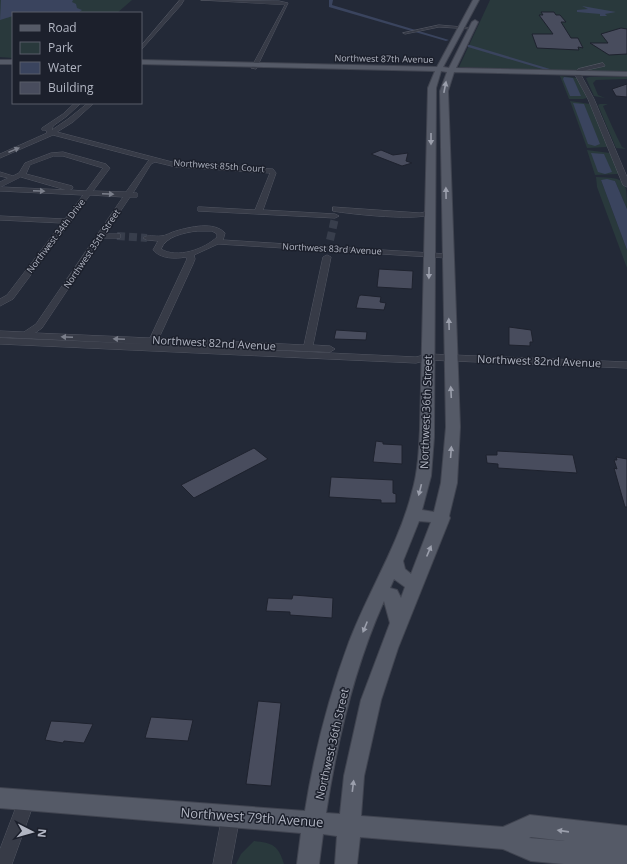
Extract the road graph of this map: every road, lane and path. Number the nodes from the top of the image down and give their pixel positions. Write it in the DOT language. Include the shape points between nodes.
graph roads {
  1 [pos="177,0"];
  2 [pos="182,0"];
  3 [pos="203,0"];
  4 [pos="476,1"];
  5 [pos="484,2"];
  6 [pos="478,15"];
  7 [pos="166,18"];
  8 [pos="461,28"];
  9 [pos="472,28"];
  10 [pos="405,33"];
  11 [pos="142,40"];
  12 [pos="142,48"];
  13 [pos="451,48"];
  14 [pos="460,53"];
  15 [pos="142,62"];
  16 [pos="142,65"];
  17 [pos="255,66"];
  18 [pos="438,71"];
  19 [pos="450,71"];
  20 [pos="533,71"];
  21 [pos="597,71"];
  22 [pos="580,73"];
  23 [pos="506,74"];
  24 [pos="627,75"];
  25 [pos="77,104"];
  26 [pos="90,104"];
  27 [pos="431,106"];
  28 [pos="444,114"];
  29 [pos="50,126"];
  30 [pos="52,133"];
  31 [pos="0,149"];
  32 [pos="0,156"];
  33 [pos="157,160"];
  34 [pos="430,172"];
  35 [pos="446,173"];
  36 [pos="0,174"];
  37 [pos="22,175"];
  38 [pos="14,178"];
  39 [pos="2,182"];
  40 [pos="627,185"];
  41 [pos="0,189"];
  42 [pos="89,193"];
  43 [pos="131,195"];
  44 [pos="201,209"];
  45 [pos="258,212"];
  46 [pos="430,213"];
  47 [pos="446,213"];
  48 [pos="0,218"];
  49 [pos="209,219"];
  50 [pos="67,222"];
  51 [pos="104,236"];
  52 [pos="118,236"];
  53 [pos="147,238"];
  54 [pos="165,239"];
  55 [pos="218,241"];
  56 [pos="329,248"];
  57 [pos="429,252"];
  58 [pos="447,253"];
  59 [pos="188,254"];
  60 [pos="72,283"];
  61 [pos="1,303"];
  62 [pos="0,334"];
  63 [pos="26,335"];
  64 [pos="50,336"];
  65 [pos="0,341"];
  66 [pos="152,344"];
  67 [pos="221,348"];
  68 [pos="308,348"];
  69 [pos="283,354"];
  70 [pos="428,356"];
  71 [pos="450,357"];
  72 [pos="627,365"];
  73 [pos="412,515"];
  74 [pos="442,518"];
  75 [pos="394,559"];
  76 [pos="415,584"];
  77 [pos="380,591"];
  78 [pos="399,623"];
  79 [pos="0,798"];
  80 [pos="27,800"];
  81 [pos="231,816"];
  82 [pos="314,822"];
  83 [pos="349,825"];
  84 [pos="602,835"];
  85 [pos="504,838"];
  86 [pos="568,853"];
  87 [pos="624,854"];
  88 [pos="3,864"];
  89 [pos="222,864"];
  90 [pos="308,864"];
  91 [pos="346,864"];
  1 -- 7 [label="street"];
  2 -- 7 [label="street"];
  3 -- 17 [label="street" via="287,4"];
  4 -- 5 [label="main road"];
  4 -- 8 [label="main road, Northwest 36th Street"];
  6 -- 9 [label="main road, Northwest 36th Street"];
  7 -- 11 [label="street"];
  7 -- 12 [label="street"];
  8 -- 9 [label="street"];
  8 -- 10 [label="street" via="435,27"];
  8 -- 13 [label="main road, Northwest 36th Street"];
  9 -- 14 [label="main road, Northwest 36th Street"];
  13 -- 14 [label="main road"];
  13 -- 18 [label="main road, Northwest 36th Street"];
  14 -- 19 [label="main road, Northwest 36th Street"];
  15 -- 17 [label="main road, Northwest 87th Avenue"];
  16 -- 17 [label="main road, Northwest 87th Avenue"];
  17 -- 18 [label="main road, Northwest 87th Avenue"];
  18 -- 19 [label="main road, Northwest 87th Avenue"];
  18 -- 27 [label="main road, Northwest 36th Street" via="432,88"];
  19 -- 20 [label="main road, Northwest 87th Avenue"];
  19 -- 23 [label="main road, Northwest 87th Avenue"];
  28 -- 19 [label="main road, Northwest 36th Street, one-way" via="444,88"];
  20 -- 22 [label="main road, Northwest 87th Avenue"];
  20 -- 23 [label="main road"];
  21 -- 22 [label="main road, Northwest 87th Avenue"];
  21 -- 22 [label="street" via="605,66"];
  21 -- 24 [label="main road, Northwest 87th Avenue"];
  22 -- 23 [label="main road, Northwest 87th Avenue"];
  22 -- 24 [label="main road, Northwest 87th Avenue"];
  22 -- 40 [label="street"];
  25 -- 29 [label="street"];
  26 -- 30 [label="street" via="73,120"];
  27 -- 28 [label="main road" via="437,107"];
  27 -- 34 [label="main road, Northwest 36th Street, one-way"];
  28 -- 35 [label="main road, Northwest 36th Street"];
  29 -- 30 [label="street" via="49,131"];
  29 -- 31 [label="street"];
  32 -- 30 [label="street, one-way"];
  30 -- 33 [label="street, Northwest 85th Court"];
  33 -- 43 [label="street, Northwest 35th Street"];
  33 -- 45 [label="street, Northwest 85th Court" via="176,165 271,170 273,173"];
  34 -- 35 [label="main road"];
  34 -- 46 [label="main road, Northwest 36th Street"];
  47 -- 35 [label="main road, Northwest 36th Street, one-way"];
  36 -- 38 [label="street"];
  37 -- 38 [label="street"];
  37 -- 42 [label="street"];
  37 -- 42 [label="street, Northwest 34th Drive" via="24,167 29,163 48,155 58,154 107,167"];
  38 -- 39 [label="street"];
  41 -- 42 [label="street, one-way"];
  42 -- 43 [label="street, one-way"];
  42 -- 50 [label="street, Northwest 34th Drive"];
  43 -- 51 [label="street, Northwest 35th Street"];
  44 -- 49 [label="street"];
  45 -- 46 [label="street" via="335,214 391,211 420,215"];
  45 -- 49 [label="street"];
  46 -- 47 [label="main road"];
  46 -- 57 [label="main road, Northwest 36th Street"];
  47 -- 58 [label="main road, Northwest 36th Street"];
  48 -- 50 [label="street"];
  49 -- 54 [label="street"];
  49 -- 55 [label="street" via="221,235"];
  50 -- 61 [label="street, Northwest 34th Drive" via="10,297"];
  51 -- 52 [label="street"];
  51 -- 60 [label="street, Northwest 35th Street"];
  53 -- 54 [label="street"];
  54 -- 59 [label="street" via="157,247 159,253"];
  55 -- 56 [label="street, Northwest 83rd Avenue"];
  55 -- 59 [label="street"];
  56 -- 57 [label="street, Northwest 83rd Avenue"];
  56 -- 68 [label="street"];
  57 -- 58 [label="street, Northwest 83rd Avenue"];
  57 -- 70 [label="main road, Northwest 36th Street, one-way"];
  71 -- 58 [label="main road, Northwest 36th Street, one-way"];
  59 -- 66 [label="street" via="191,259"];
  60 -- 63 [label="street, Northwest 35th Street" via="39,326"];
  60 -- 64 [label="street, Northwest 35th Street" via="48,326 46,331"];
  62 -- 63 [label="street, Northwest 82nd Avenue"];
  63 -- 64 [label="street, Northwest 82nd Avenue"];
  66 -- 64 [label="street, Northwest 82nd Avenue, one-way"];
  65 -- 66 [label="street, Northwest 82nd Avenue"];
  66 -- 67 [label="street, Northwest 82nd Avenue"];
  67 -- 68 [label="street, Northwest 82nd Avenue"];
  67 -- 69 [label="street, Northwest 82nd Avenue"];
  68 -- 69 [label="street"];
  68 -- 70 [label="street, Northwest 82nd Avenue" via="420,353"];
  69 -- 70 [label="street, Northwest 82nd Avenue" via="416,360"];
  70 -- 71 [label="street, Northwest 82nd Avenue"];
  70 -- 73 [label="main road, Northwest 36th Street, one-way" via="425,461 420,493"];
  71 -- 72 [label="street, Northwest 82nd Avenue"];
  74 -- 71 [label="main road, Northwest 36th Street, one-way" via="449,483 453,426"];
  73 -- 74 [label="main road"];
  73 -- 75 [label="main road, Northwest 36th Street"];
  76 -- 74 [label="main road, Northwest 36th Street, one-way"];
  75 -- 76 [label="main road" via="399,575"];
  75 -- 77 [label="main road, Northwest 36th Street"];
  76 -- 78 [label="main road, Northwest 36th Street"];
  77 -- 78 [label="main road" via="391,595"];
  77 -- 82 [label="main road, Northwest 36th Street, one-way" via="358,643 340,700"];
  83 -- 78 [label="main road, Northwest 36th Street, one-way" via="354,776 364,725"];
  79 -- 80 [label="main road, Northwest 79th Avenue"];
  80 -- 81 [label="main road, Northwest 79th Avenue"];
  80 -- 88 [label="street"];
  81 -- 82 [label="main road, Northwest 79th Avenue"];
  81 -- 89 [label="street"];
  82 -- 83 [label="main road, Northwest 79th Avenue"];
  82 -- 90 [label="main road, Northwest 36th Street"];
  83 -- 85 [label="main road, Northwest 79th Avenue"];
  83 -- 91 [label="main road, Northwest 36th Street"];
  84 -- 85 [label="main road, Northwest 79th Avenue, one-way" via="530,826"];
  84 -- 86 [label="main road" via="579,844"];
  84 -- 87 [label="main road, Northwest 79th Avenue"];
  85 -- 86 [label="main road, Northwest 79th Avenue" via="531,850"];
  86 -- 87 [label="main road, Northwest 79th Avenue"];
}
